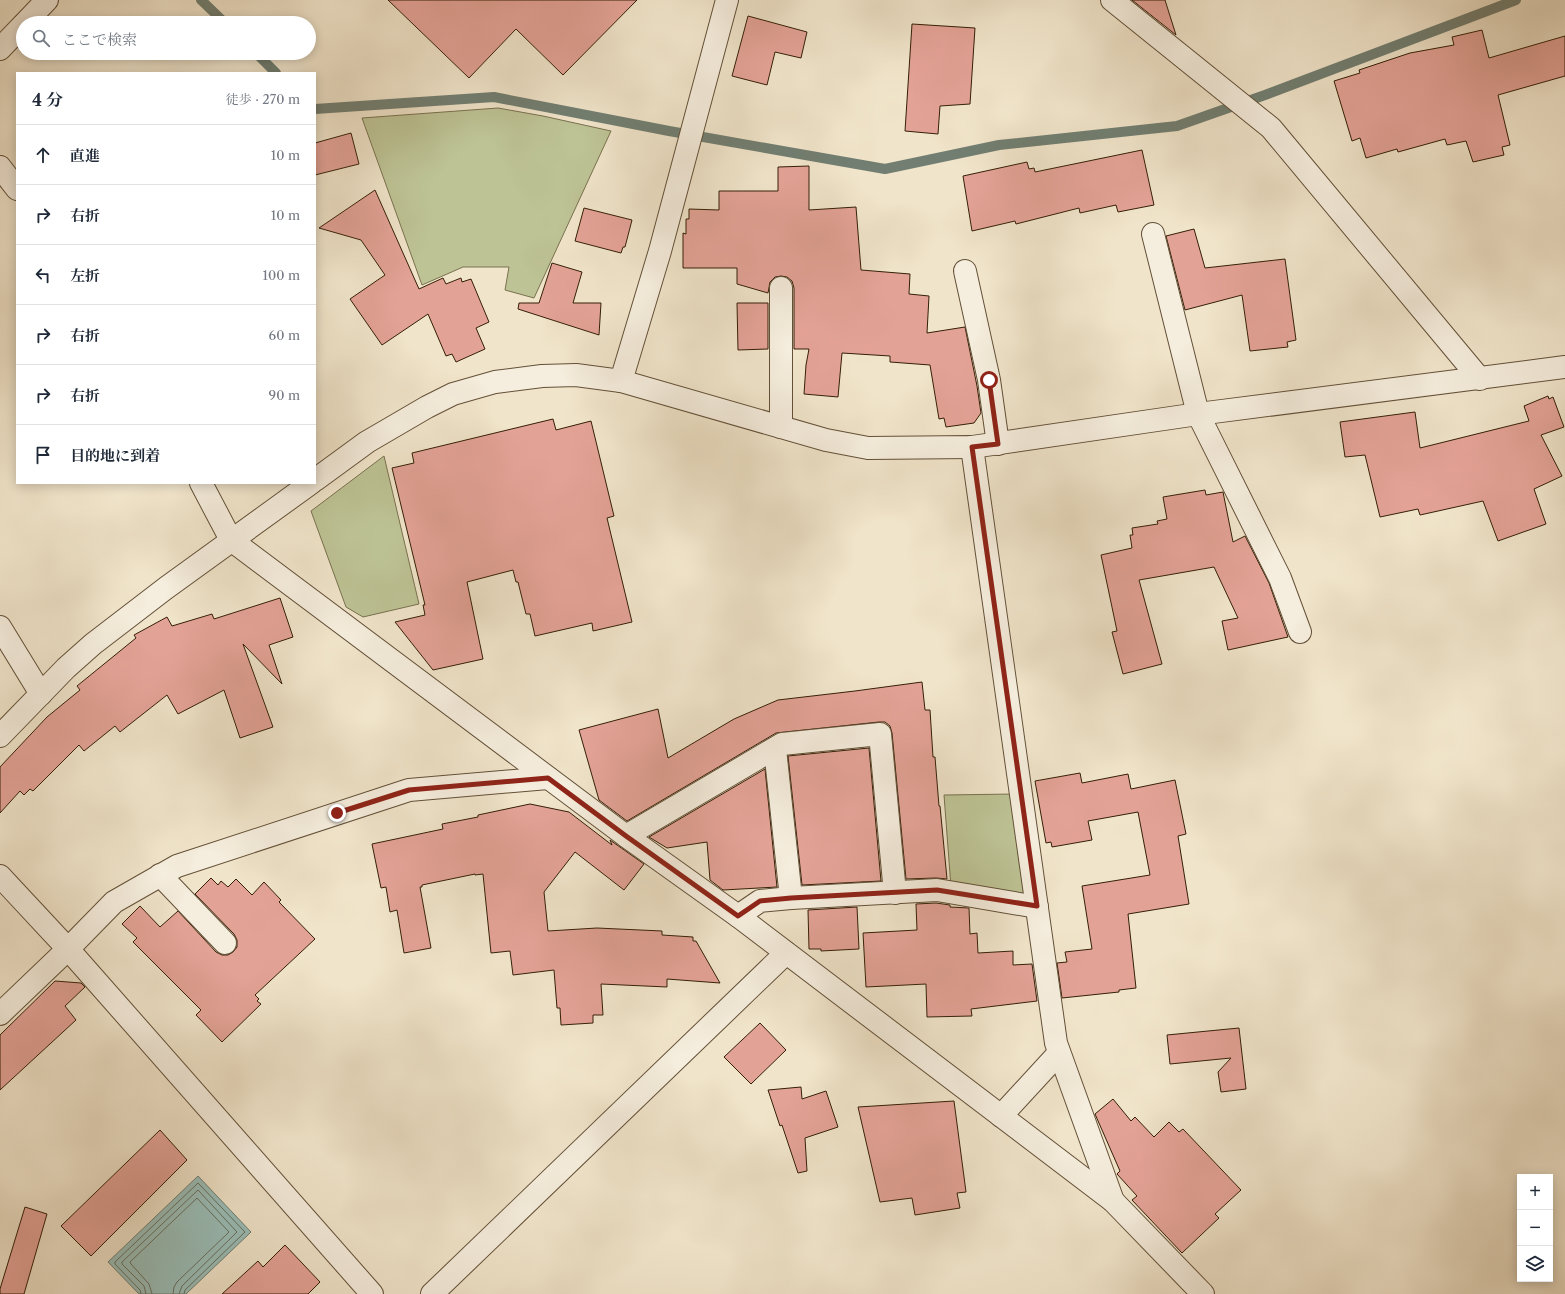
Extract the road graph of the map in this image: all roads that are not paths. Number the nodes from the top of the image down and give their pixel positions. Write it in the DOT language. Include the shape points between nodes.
graph roads {
  1 [pos="47,0"];
  2 [pos="726,0"];
  3 [pos="1112,0"];
  4 [pos="32,16"];
  5 [pos="16,32"];
  6 [pos="0,48"];
  7 [pos="0,167"];
  8 [pos="16,189"];
  9 [pos="1153,234"];
  10 [pos="965,271"];
  11 [pos="781,288"];
  12 [pos="1565,367"];
  13 [pos="1480,379"];
  14 [pos="621,381"];
  15 [pos="1198,414"];
  16 [pos="781,427"];
  17 [pos="998,444"];
  18 [pos="972,447"];
  19 [pos="316,479"];
  20 [pos="202,484"];
  21 [pos="310,484"];
  22 [pos="232,540"];
  23 [pos="0,627"];
  24 [pos="1300,632"];
  25 [pos="41,694"];
  26 [pos="0,736"];
  27 [pos="775,749"];
  28 [pos="548,778"];
  29 [pos="626,836"];
  30 [pos="0,876"];
  31 [pos="160,876"];
  32 [pos="895,893"];
  33 [pos="791,898"];
  34 [pos="1037,906"];
  35 [pos="738,916"];
  36 [pos="225,944"];
  37 [pos="68,949"];
  38 [pos="786,953"];
  39 [pos="0,1014"];
  40 [pos="1059,1053"];
  41 [pos="1001,1116"];
  42 [pos="1113,1202"];
  43 [pos="372,1294"];
  44 [pos="432,1294"];
  45 [pos="1204,1294"];
  1 -- 4 [label="street"];
  2 -- 14 [label="street" via="660,251"];
  3 -- 13 [label="street" via="1271,128"];
  5 -- 6 [label="street"];
  7 -- 8 [label="street"];
  9 -- 15 [label="street"];
  10 -- 17 [label="street" via="989,380"];
  11 -- 16 [label="street"];
  12 -- 13 [label="street"];
  13 -- 15 [label="street"];
  14 -- 16 [label="street"];
  14 -- 19 [label="street" via="576,375 542,376 494,382 459,392 404,419"];
  15 -- 17 [label="street"];
  15 -- 24 [label="street" via="1280,578"];
  16 -- 18 [label="street" via="826,440 868,448"];
  17 -- 18 [label="street"];
  18 -- 34 [label="street"];
  20 -- 22 [label="street"];
  21 -- 22 [label="street"];
  22 -- 25 [label="street" via="93,644"];
  22 -- 28 [label="street"];
  23 -- 25 [label="street"];
  25 -- 26 [label="street"];
  27 -- 29 [label="street"];
  27 -- 32 [label="street" via="782,744 880,734"];
  27 -- 33 [label="street"];
  28 -- 29 [label="street"];
  28 -- 31 [label="street" via="409,790 177,866"];
  29 -- 35 [label="street"];
  30 -- 37 [label="street"];
  31 -- 36 [label="street"];
  31 -- 37 [label="street" via="114,902"];
  32 -- 33 [label="street"];
  32 -- 34 [label="street" via="937,890"];
  33 -- 35 [label="street" via="760,901"];
  34 -- 40 [label="street"];
  35 -- 38 [label="street"];
  37 -- 39 [label="street"];
  37 -- 43 [label="street"];
  38 -- 41 [label="street"];
  38 -- 44 [label="street"];
  40 -- 41 [label="street"];
  40 -- 42 [label="street"];
  41 -- 42 [label="street"];
  42 -- 45 [label="street"];
}
